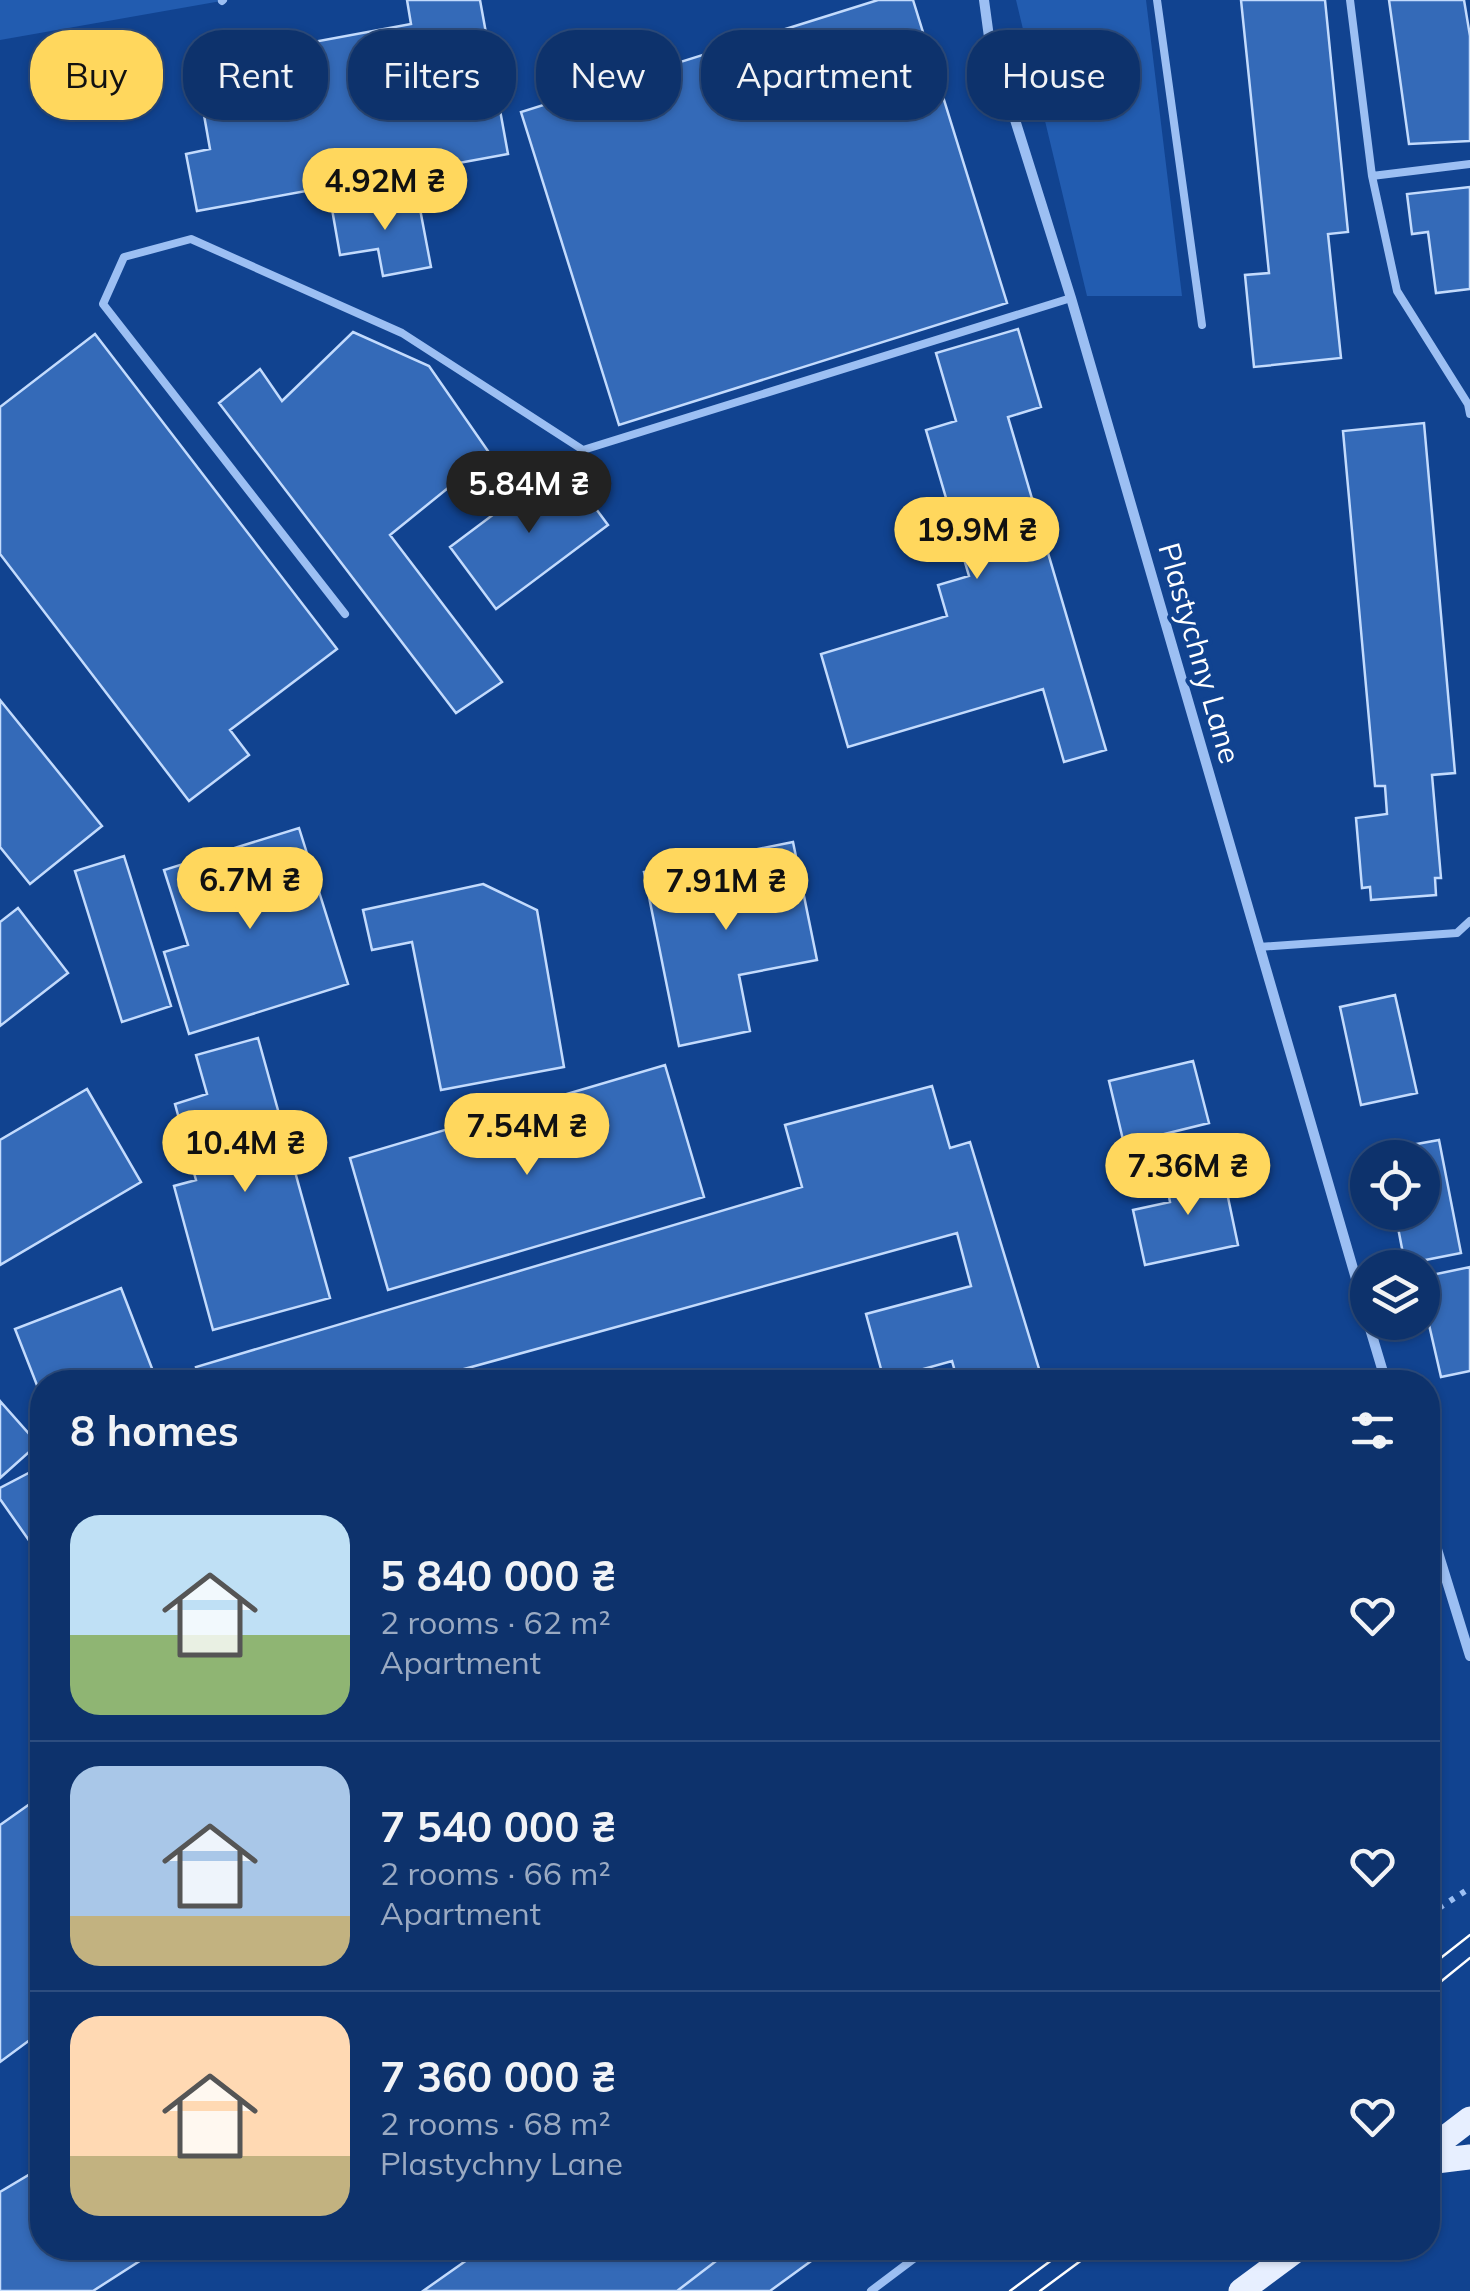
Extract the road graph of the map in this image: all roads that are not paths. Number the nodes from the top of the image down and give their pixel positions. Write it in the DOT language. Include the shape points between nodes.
graph roads {
  1 [pos="984,0"];
  2 [pos="1157,0"];
  3 [pos="1350,0"];
  4 [pos="1470,164"];
  5 [pos="1372,176"];
  6 [pos="1071,298"];
  7 [pos="1202,325"];
  8 [pos="1470,414"];
  9 [pos="345,614"];
  10 [pos="1470,921"];
  11 [pos="1259,947"];
  12 [pos="1350,1259"];
  13 [pos="1374,1340"];
  14 [pos="1382,1370"];
  15 [pos="1440,1559"];
  16 [pos="1470,1656"];
  17 [pos="1470,2119"];
  18 [pos="1440,2143"];
  19 [pos="1470,2157"];
  20 [pos="1440,2161"];
  21 [pos="912,2260"];
  22 [pos="1283,2260"];
  23 [pos="870,2291"];
  24 [pos="1240,2291"];
  1 -- 6 [label="street, Plastychny Lane" via="989,37"];
  2 -- 7 [label="lane"];
  3 -- 5 [label="lane"];
  4 -- 5 [label="lane"];
  5 -- 8 [label="lane" via="1398,291"];
  6 -- 9 [label="lane" via="583,450 402,333 191,240 124,256 102,304"];
  6 -- 11 [label="street, Plastychny Lane"];
  10 -- 11 [label="lane" via="1457,933"];
  11 -- 12 [label="street, Plastychny Lane"];
  13 -- 14 [label="street, Plastychny Lane"];
  15 -- 16 [label="street"];
  17 -- 18 [label="main road"];
  19 -- 20 [label="main road"];
  21 -- 23 [label="lane"];
  22 -- 24 [label="main road"];
}
